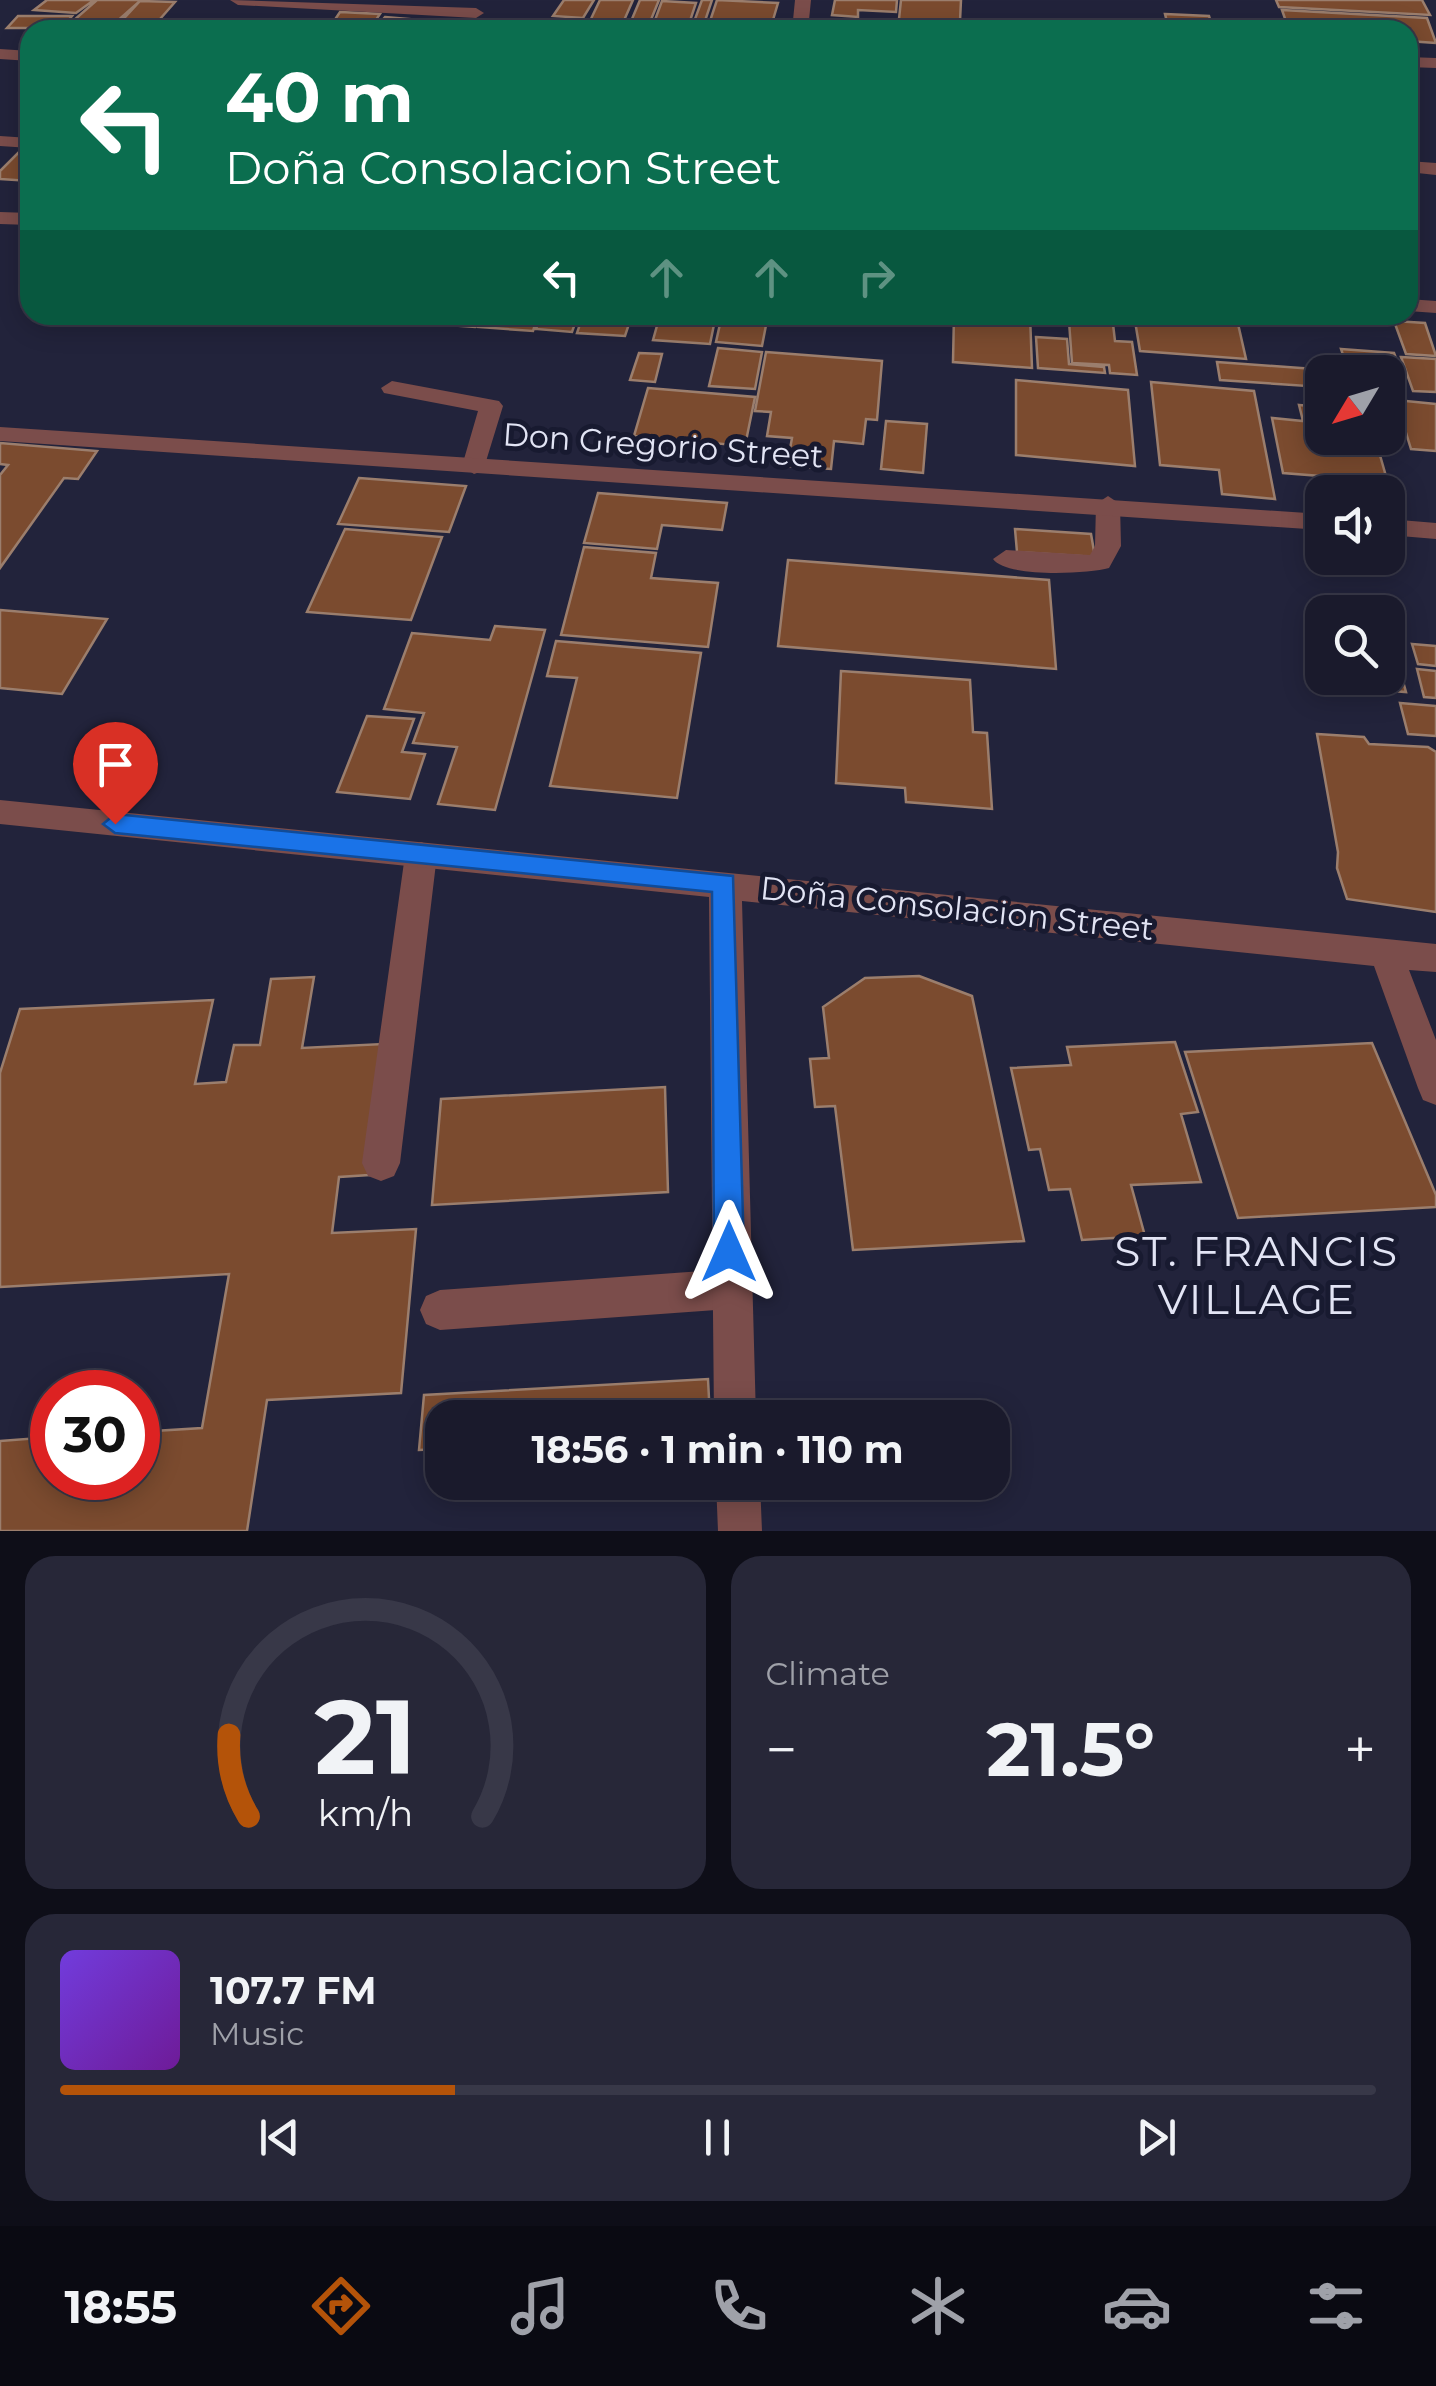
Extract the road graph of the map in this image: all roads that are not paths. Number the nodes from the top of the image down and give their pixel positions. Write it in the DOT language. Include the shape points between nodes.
graph roads {
  1 [pos="238,0"];
  2 [pos="476,17"];
  3 [pos="502,20"];
  4 [pos="392,388"];
  5 [pos="0,434"];
  6 [pos="474,466"];
  7 [pos="1108,504"];
  8 [pos="1305,521"];
  9 [pos="1405,528"];
  10 [pos="1436,531"];
  11 [pos="1006,559"];
  12 [pos="0,812"];
  13 [pos="421,855"];
  14 [pos="724,883"];
  15 [pos="1386,953"];
  16 [pos="1436,958"];
  17 [pos="1436,1088"];
  18 [pos="381,1163"];
  19 [pos="730,1289"];
  20 [pos="440,1310"];
  21 [pos="734,1400"];
  22 [pos="739,1500"];
  23 [pos="740,1531"];
  1 -- 2 [label="street"];
  2 -- 3 [label="street"];
  4 -- 6 [label="street" via="491,406"];
  5 -- 6 [label="street, Don Gregorio Street"];
  6 -- 7 [label="street, Don Gregorio Street"];
  7 -- 8 [label="street, Don Gregorio Street"];
  7 -- 11 [label="street" via="1108,546 1100,562"];
  9 -- 10 [label="street"];
  12 -- 13 [label="street, Doña Consolacion Street"];
  13 -- 14 [label="street, Doña Consolacion Street"];
  13 -- 18 [label="street"];
  14 -- 15 [label="street, Doña Consolacion Street"];
  14 -- 19 [label="street"];
  15 -- 16 [label="street, Doña Consolacion Street"];
  15 -- 17 [label="street"];
  19 -- 20 [label="street"];
  19 -- 21 [label="street"];
  22 -- 23 [label="street"];
}
